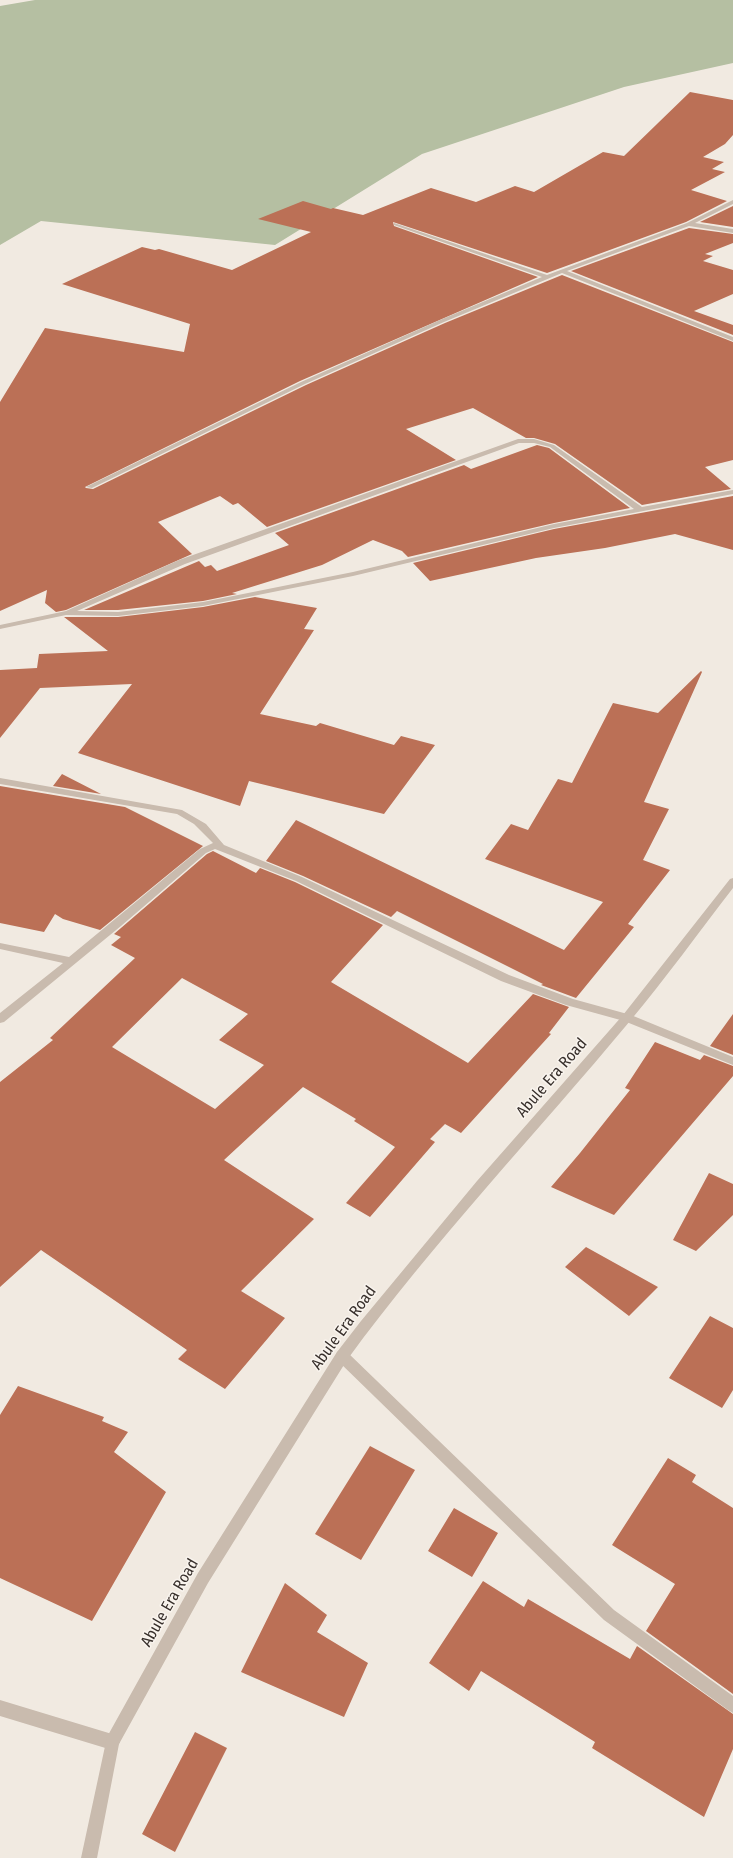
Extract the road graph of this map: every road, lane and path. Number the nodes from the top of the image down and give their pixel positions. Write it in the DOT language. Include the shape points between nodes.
graph roads {
  1 [pos="733,202"];
  2 [pos="396,224"];
  3 [pos="689,224"];
  4 [pos="733,231"];
  5 [pos="562,271"];
  6 [pos="546,277"];
  7 [pos="733,339"];
  8 [pos="90,486"];
  9 [pos="733,492"];
  10 [pos="641,510"];
  11 [pos="66,613"];
  12 [pos="0,627"];
  13 [pos="0,781"];
  14 [pos="221,847"];
  15 [pos="733,881"];
  16 [pos="0,946"];
  17 [pos="71,961"];
  18 [pos="627,1018"];
  19 [pos="0,1019"];
  20 [pos="733,1061"];
  21 [pos="342,1356"];
  22 [pos="733,1705"];
  23 [pos="0,1708"];
  24 [pos="112,1742"];
  25 [pos="89,1858"];
  1 -- 3 [label="street"];
  2 -- 6 [label="street"];
  3 -- 4 [label="street"];
  3 -- 5 [label="street"];
  5 -- 6 [label="street"];
  5 -- 7 [label="street"];
  6 -- 8 [label="street" via="303,383"];
  9 -- 10 [label="street"];
  10 -- 11 [label="street" via="554,526 353,574 203,604 118,614"];
  10 -- 11 [label="street" via="552,446 534,441 518,441 182,562"];
  11 -- 12 [label="street"];
  13 -- 14 [label="street" via="179,812 206,828"];
  14 -- 17 [label="street" via="214,846 203,850"];
  14 -- 18 [label="street" via="299,879 505,978 570,1002"];
  15 -- 18 [label="street, Abule Era Road"];
  16 -- 17 [label="street"];
  17 -- 19 [label="street"];
  18 -- 20 [label="street"];
  18 -- 21 [label="street, Abule Era Road" via="481,1184"];
  21 -- 22 [label="street" via="609,1615"];
  21 -- 24 [label="street, Abule Era Road" via="203,1578"];
  23 -- 24 [label="street"];
  24 -- 25 [label="street, Abule Era Road"];
}
